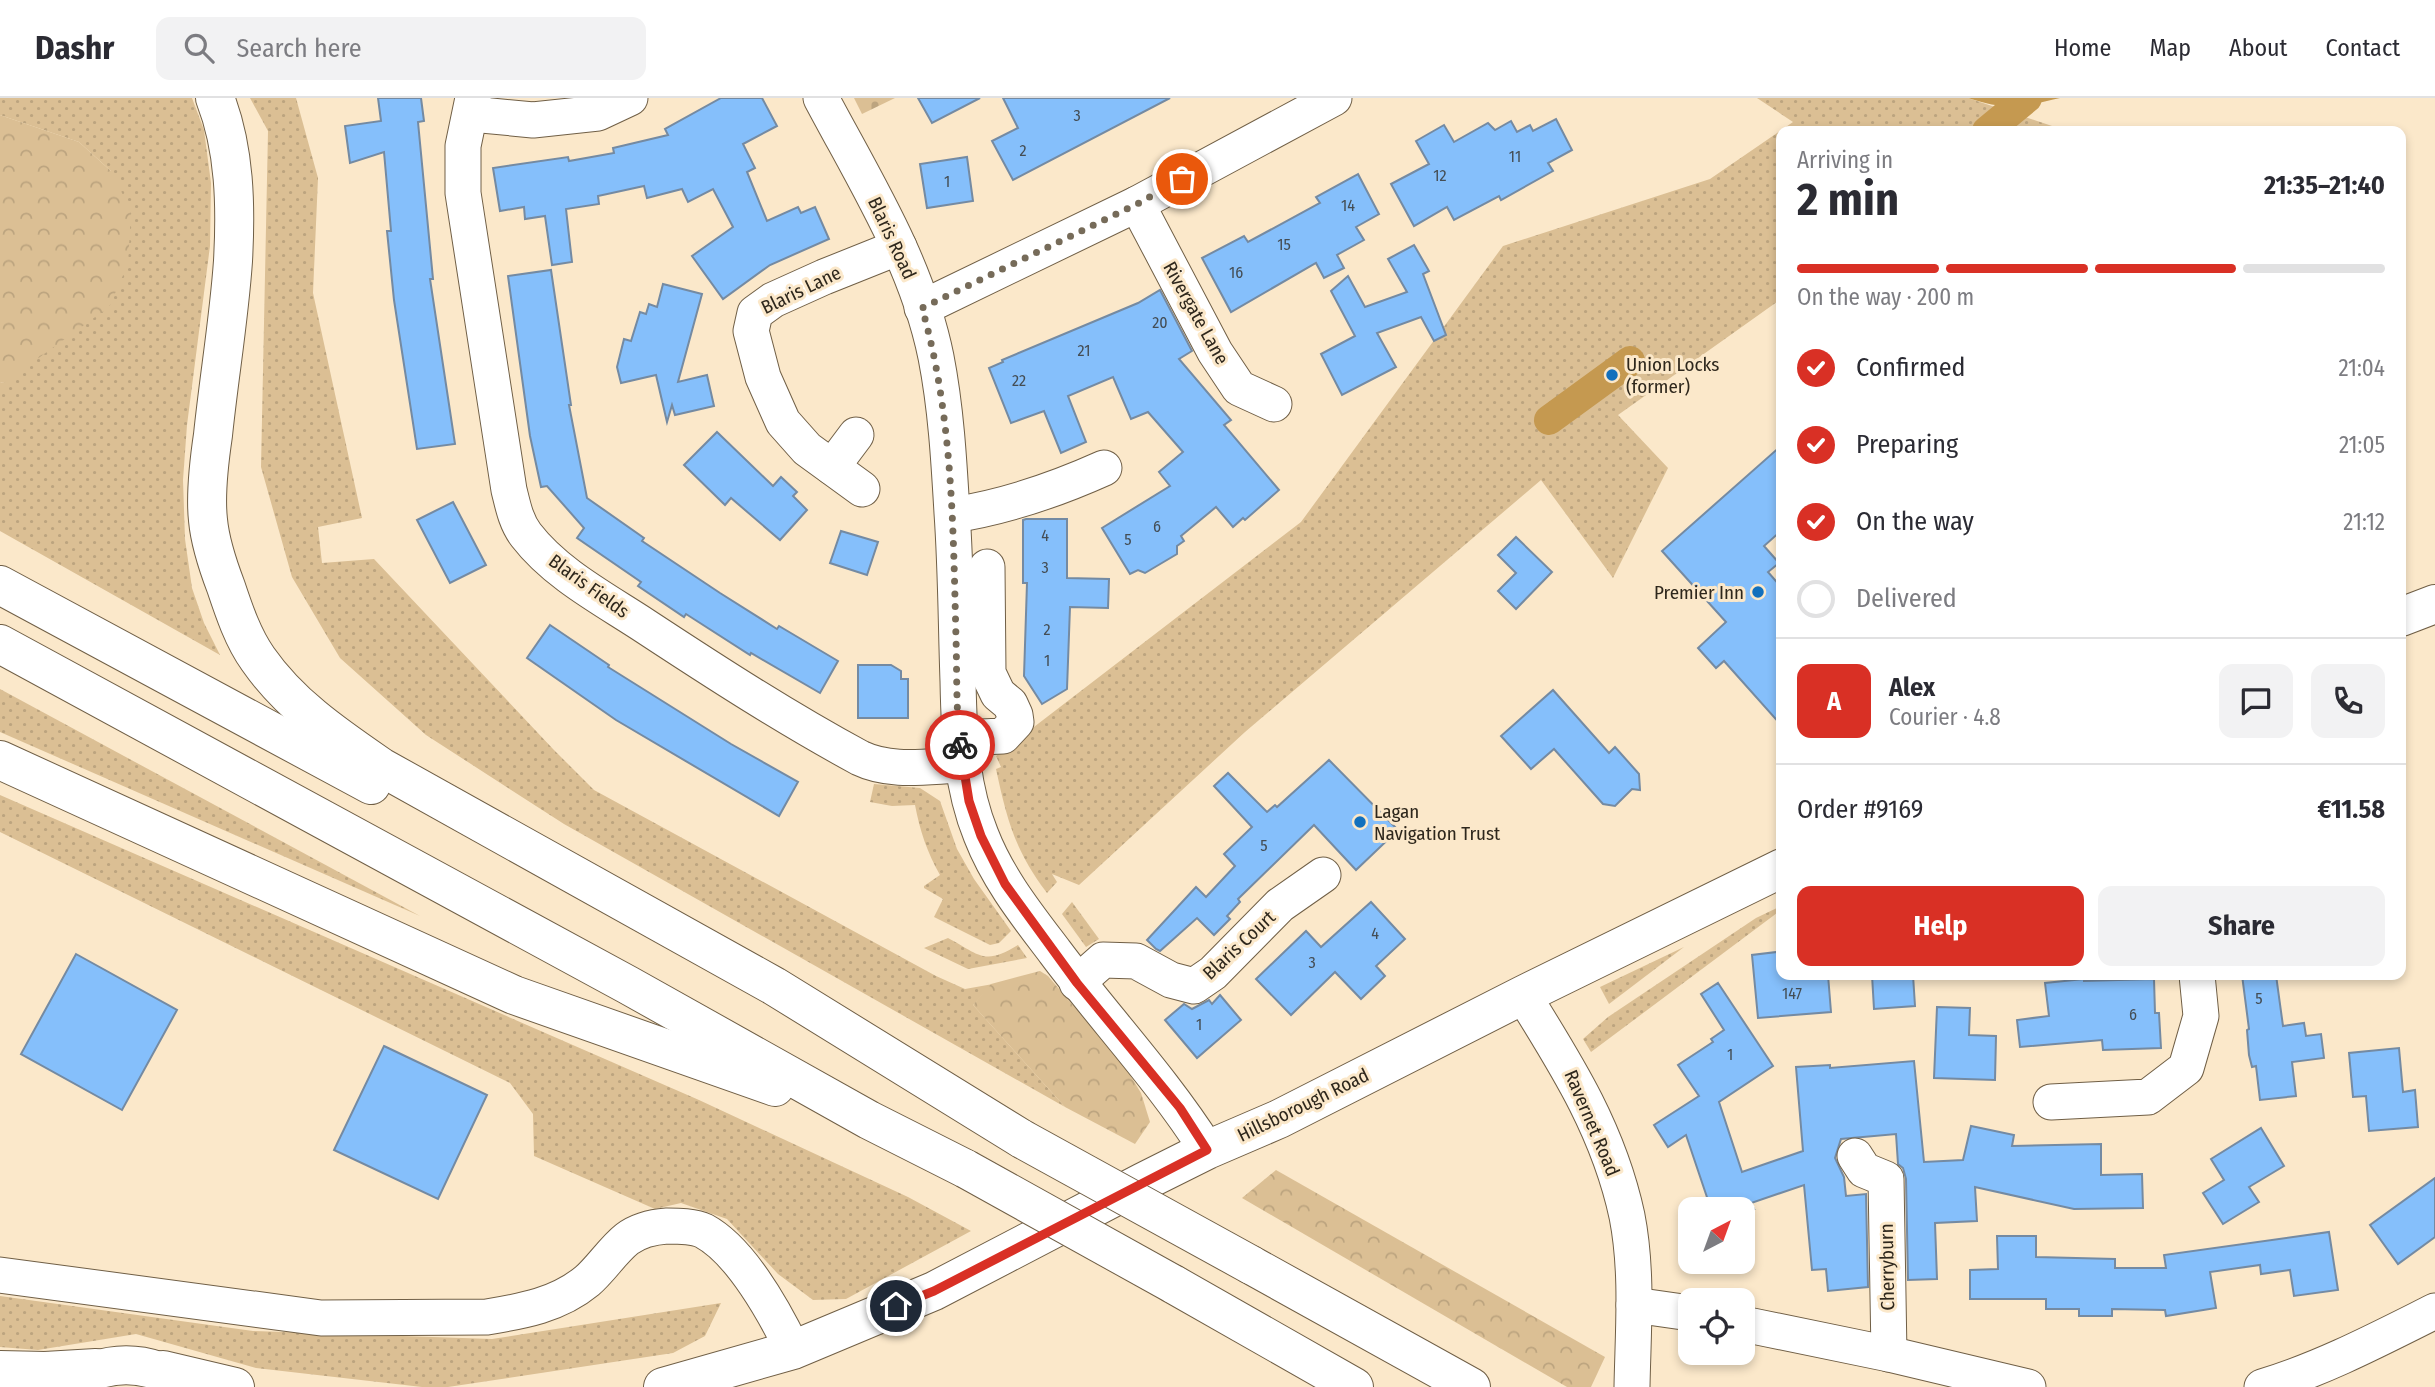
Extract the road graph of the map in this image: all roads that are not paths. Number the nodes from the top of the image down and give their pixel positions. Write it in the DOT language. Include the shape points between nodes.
graph roads {
  1 [pos="215,98"];
  2 [pos="630,98"];
  3 [pos="821,98"];
  4 [pos="1334,98"];
  5 [pos="472,106"];
  6 [pos="1137,204"];
  7 [pos="899,247"];
  8 [pos="922,308"];
  9 [pos="1274,404"];
  10 [pos="856,435"];
  11 [pos="832,467"];
  12 [pos="1104,468"];
  13 [pos="862,489"];
  14 [pos="953,515"];
  15 [pos="987,567"];
  16 [pos="0,585"];
  17 [pos="2435,604"];
  18 [pos="2406,615"];
  19 [pos="0,644"];
  20 [pos="961,752"];
  21 [pos="0,760"];
  22 [pos="0,772"];
  23 [pos="117,815"];
  24 [pos="1776,871"];
  25 [pos="1323,875"];
  26 [pos="2197,980"];
  27 [pos="1077,983"];
  28 [pos="1523,995"];
  29 [pos="2051,1102"];
  30 [pos="869,1120"];
  31 [pos="1010,1132"];
  32 [pos="1207,1150"];
  33 [pos="1855,1156"];
  34 [pos="0,1275"];
  35 [pos="1634,1305"];
  36 [pos="1678,1311"];
  37 [pos="2435,1311"];
  38 [pos="1755,1326"];
  39 [pos="793,1350"];
  40 [pos="1889,1354"];
  41 [pos="102,1367"];
  42 [pos="150,1367"];
  43 [pos="0,1370"];
  44 [pos="66,1387"];
  45 [pos="187,1387"];
  46 [pos="235,1387"];
  47 [pos="663,1387"];
  48 [pos="1354,1387"];
  49 [pos="1471,1387"];
  50 [pos="1632,1387"];
  51 [pos="2028,1387"];
  52 [pos="2262,1387"];
  1 -- 31 [label="highway" via="233,174 234,234 231,294 209,462 208,520 218,566 257,658 320,725 381,767 774,986"];
  2 -- 5 [label="street, Blaris Fields" via="598,113 534,120"];
  3 -- 7 [label="street, Blaris Road"];
  4 -- 6 [label="street"];
  5 -- 20 [label="street, Blaris Fields" via="463,146 463,193 509,491 526,534 555,565 597,594 860,758 895,767"];
  6 -- 8 [label="street"];
  6 -- 9 [label="street, Rivergate Lane" via="1215,352 1239,388"];
  7 -- 8 [label="street, Blaris Road"];
  7 -- 11 [label="street, Blaris Lane" via="824,276 755,313 751,331 763,377 783,422 807,449"];
  8 -- 14 [label="street, Blaris Road" via="944,409"];
  10 -- 11 [label="street"];
  11 -- 13 [label="street, Blaris Lane"];
  12 -- 14 [label="street" via="1056,489"];
  14 -- 20 [label="street, Blaris Road"];
  15 -- 20 [label="street, Blaris Fields" via="988,673 998,694 1010,704 1016,722 1003,736"];
  16 -- 31 [label="highway"];
  17 -- 18 [label="highway"];
  19 -- 30 [label="highway"];
  20 -- 27 [label="street, Blaris Road" via="969,801 1005,884"];
  21 -- 23 [label="highway"];
  22 -- 23 [label="highway"];
  23 -- 30 [label="highway" via="514,995"];
  24 -- 28 [label="highway, Hillsborough Road"];
  25 -- 27 [label="street, Blaris Court" via="1280,905 1213,973 1194,986 1171,981 1136,961 1114,960 1103,960"];
  26 -- 29 [label="street" via="2201,1016 2186,1068 2148,1097"];
  27 -- 32 [label="street, Blaris Road" via="1180,1108"];
  28 -- 32 [label="highway, Hillsborough Road" via="1279,1119"];
  28 -- 35 [label="street, Ravernet Road" via="1566,1062 1613,1164 1627,1218"];
  30 -- 48 [label="highway, bridge"];
  31 -- 49 [label="highway, bridge"];
  32 -- 39 [label="highway, Hillsborough Road" via="934,1291"];
  33 -- 40 [label="street, Cherryburn" via="1864,1170 1892,1170"];
  34 -- 39 [label="street" via="321,1318 487,1317 558,1301 586,1282 627,1239 651,1227 680,1226 703,1230 729,1251 754,1282"];
  35 -- 36 [label="street"];
  35 -- 50 [label="street, Ravernet Road"];
  37 -- 52 [label="street"];
  38 -- 40 [label="street"];
  39 -- 47 [label="highway, Hillsborough Road"];
  40 -- 51 [label="street"];
  41 -- 42 [label="highway"];
  41 -- 43 [label="highway"];
  41 -- 44 [label="highway"];
  42 -- 45 [label="highway"];
  42 -- 46 [label="highway"];
}
